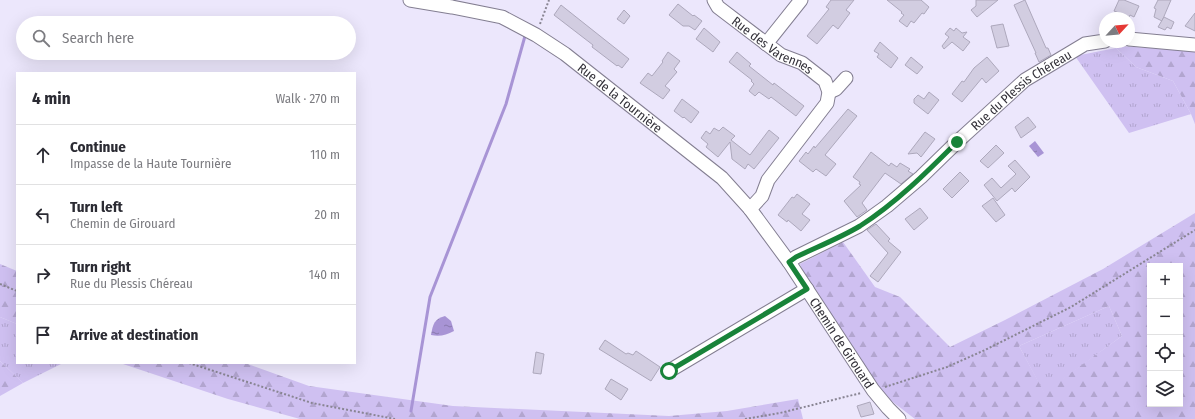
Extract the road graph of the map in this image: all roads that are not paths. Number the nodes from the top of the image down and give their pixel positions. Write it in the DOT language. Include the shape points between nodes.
graph roads {
  1 [pos="410,0"];
  2 [pos="714,0"];
  3 [pos="800,0"];
  4 [pos="453,3"];
  5 [pos="1135,40"];
  6 [pos="1099,43"];
  7 [pos="766,44"];
  8 [pos="1195,45"];
  9 [pos="846,78"];
  10 [pos="829,92"];
  11 [pos="750,209"];
  12 [pos="789,262"];
  13 [pos="807,289"];
  14 [pos="669,371"];
  15 [pos="900,419"];
  1 -- 4 [label="street, Rue de la Tournière"];
  2 -- 7 [label="street, Rue des Varennes" via="718,7"];
  3 -- 7 [label="street"];
  4 -- 11 [label="street, Rue de la Tournière" via="502,17 565,54 722,178"];
  5 -- 8 [label="street"];
  6 -- 12 [label="street, Rue du Plessis Chéreau" via="1084,44 1025,80 887,206 859,226"];
  7 -- 10 [label="street, Rue des Varennes" via="781,55 802,63 825,81"];
  9 -- 10 [label="street" via="836,89"];
  10 -- 11 [label="street" via="827,103 768,180 762,196"];
  11 -- 12 [label="street, Rue de la Tournière"];
  12 -- 13 [label="street, Chemin de Girouard"];
  13 -- 14 [label="street"];
  13 -- 15 [label="street, Chemin de Girouard" via="873,390"];
}
